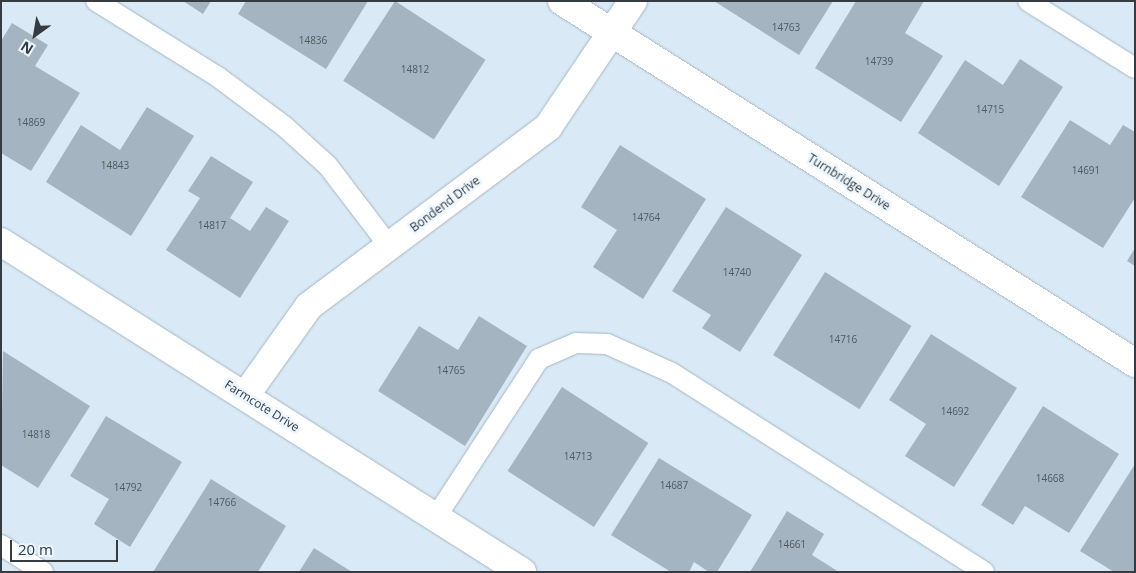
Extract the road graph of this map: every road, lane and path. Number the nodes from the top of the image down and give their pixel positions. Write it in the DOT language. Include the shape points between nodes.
graph roads {
  1 [pos="96,1"];
  2 [pos="562,1"];
  3 [pos="633,1"];
  4 [pos="1028,1"];
  5 [pos="613,33"];
  6 [pos="1135,68"];
  7 [pos="1,242"];
  8 [pos="389,246"];
  9 [pos="1135,363"];
  10 [pos="245,396"];
  11 [pos="436,517"];
  12 [pos="1,545"];
  13 [pos="44,572"];
  14 [pos="522,572"];
  15 [pos="984,572"];
  1 -- 8 [label="lane" via="218,77 284,126 328,166"];
  2 -- 5 [label="street, Turnbridge Drive"];
  3 -- 5 [label="street, Bondend Drive"];
  4 -- 6 [label="lane"];
  5 -- 8 [label="street, Bondend Drive" via="548,127"];
  5 -- 9 [label="street, Turnbridge Drive"];
  7 -- 10 [label="street, Farmcote Drive"];
  8 -- 10 [label="street, Bondend Drive" via="309,306"];
  10 -- 11 [label="street, Farmcote Drive"];
  11 -- 14 [label="street, Farmcote Drive"];
  11 -- 15 [label="lane" via="539,360 576,343 608,344 672,373"];
  12 -- 13 [label="lane"];
}
